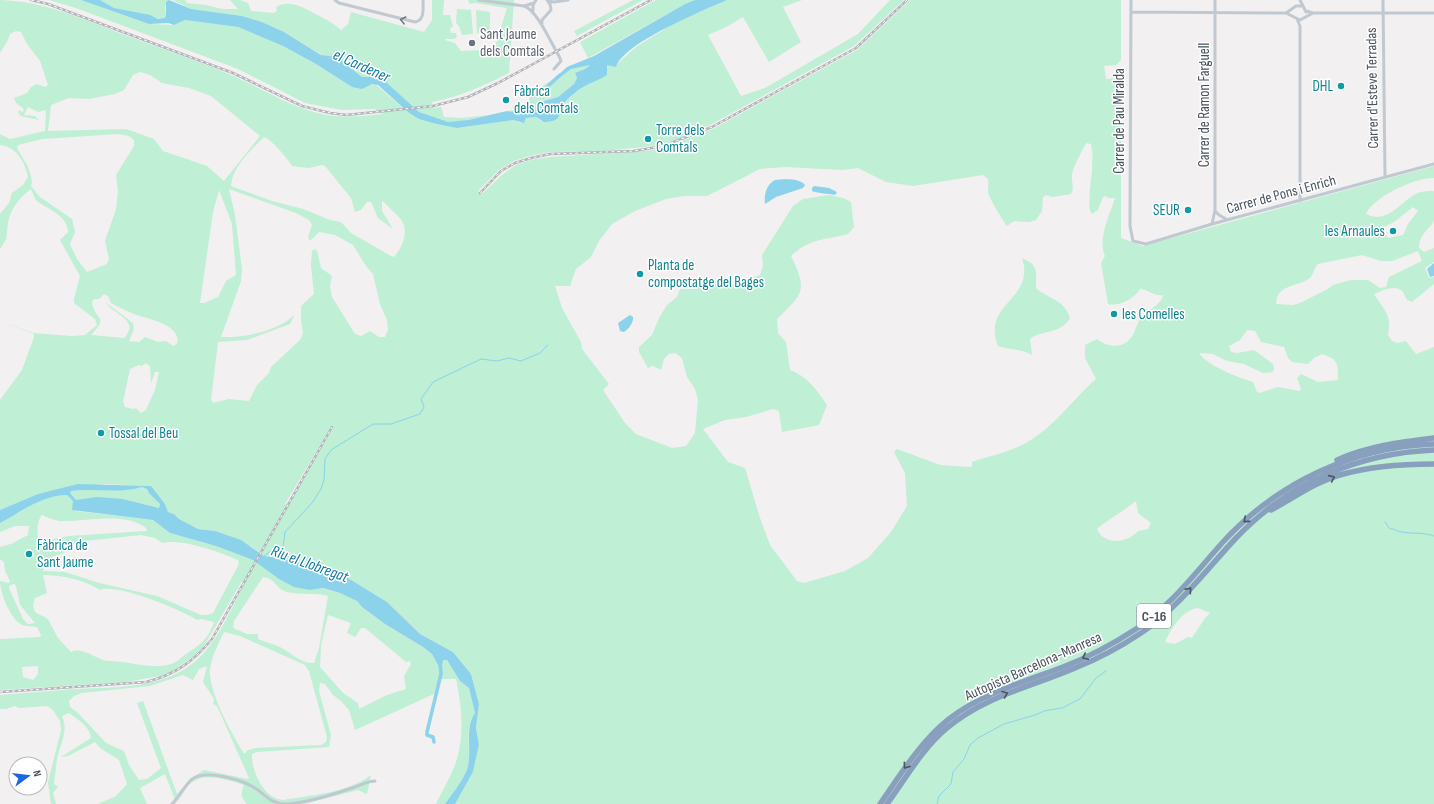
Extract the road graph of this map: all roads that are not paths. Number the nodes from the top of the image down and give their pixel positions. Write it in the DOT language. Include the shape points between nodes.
graph roads {
  1 [pos="335,0"];
  2 [pos="423,0"];
  3 [pos="479,0"];
  4 [pos="548,0"];
  5 [pos="568,0"];
  6 [pos="1131,0"];
  7 [pos="1215,0"];
  8 [pos="1300,0"];
  9 [pos="1383,0"];
  10 [pos="535,1"];
  11 [pos="560,2"];
  12 [pos="524,6"];
  13 [pos="1303,6"];
  14 [pos="1295,7"];
  15 [pos="551,9"];
  16 [pos="533,11"];
  17 [pos="1306,11"];
  18 [pos="1130,12"];
  19 [pos="1215,12"];
  20 [pos="1286,13"];
  21 [pos="1313,13"];
  22 [pos="1434,13"];
  23 [pos="1383,14"];
  24 [pos="536,15"];
  25 [pos="545,16"];
  26 [pos="1294,17"];
  27 [pos="1303,18"];
  28 [pos="1297,19"];
  29 [pos="1300,26"];
  30 [pos="542,27"];
  31 [pos="554,69"];
  32 [pos="1434,164"];
  33 [pos="1384,176"];
  34 [pos="1300,201"];
  35 [pos="1215,210"];
  36 [pos="1228,220"];
  37 [pos="1212,224"];
  38 [pos="1133,241"];
  39 [pos="1434,438"];
  40 [pos="1434,444"];
  41 [pos="1434,450"];
  42 [pos="1434,464"];
  43 [pos="1276,495"];
  44 [pos="1260,515"];
  45 [pos="375,782"];
  46 [pos="172,804"];
  47 [pos="880,804"];
  48 [pos="887,804"];
  2 -- 1 [label="street, one-way" via="422,17 415,22"];
  3 -- 12 [label="street"];
  4 -- 11 [label="street"];
  4 -- 15 [label="street"];
  5 -- 11 [label="street"];
  6 -- 18 [label="street, Carrer de Pau Miralda"];
  7 -- 19 [label="street, Carrer de Ramon Farguell"];
  8 -- 13 [label="street"];
  8 -- 14 [label="street"];
  9 -- 23 [label="street, Carrer d'Esteve Terradas"];
  10 -- 12 [label="street"];
  10 -- 16 [label="street"];
  11 -- 15 [label="street"];
  12 -- 16 [label="street"];
  13 -- 14 [label="street"];
  13 -- 17 [label="street"];
  14 -- 20 [label="street"];
  14 -- 26 [label="street"];
  15 -- 25 [label="street"];
  16 -- 24 [label="street"];
  17 -- 21 [label="street"];
  17 -- 27 [label="street"];
  18 -- 19 [label="street"];
  18 -- 38 [label="street, Carrer de Pau Miralda" via="1130,226"];
  19 -- 20 [label="street"];
  19 -- 35 [label="street, Carrer de Ramon Farguell"];
  20 -- 26 [label="street"];
  21 -- 23 [label="street"];
  21 -- 27 [label="street"];
  22 -- 23 [label="street"];
  23 -- 33 [label="street, Carrer d'Esteve Terradas"];
  24 -- 25 [label="street"];
  24 -- 30 [label="street"];
  25 -- 30 [label="street"];
  26 -- 28 [label="street"];
  27 -- 28 [label="street"];
  27 -- 29 [label="street"];
  28 -- 29 [label="street"];
  29 -- 34 [label="street"];
  30 -- 31 [label="street" via="559,56 560,61"];
  32 -- 33 [label="street, Carrer de Pons i Enrich"];
  33 -- 34 [label="street, Carrer de Pons i Enrich"];
  34 -- 36 [label="street, Carrer de Pons i Enrich"];
  35 -- 36 [label="street" via="1222,218"];
  35 -- 37 [label="street, Carrer de Ramon Farguell"];
  36 -- 37 [label="street, Carrer de Pons i Enrich"];
  37 -- 38 [label="street, Carrer de Pons i Enrich" via="1146,244"];
  39 -- 43 [label="highway" via="1380,446 1346,456 1306,474"];
  40 -- 43 [label="highway, Autopista Barcelona-Manresa / C-16" via="1373,452 1308,476"];
  41 -- 44 [label="highway, Autopista Barcelona-Manresa / C-16" via="1389,455 1344,467 1296,490"];
  44 -- 42 [label="highway, one-way" via="1339,475 1381,466"];
  43 -- 47 [label="highway, Autopista Barcelona-Manresa / C-16, one-way" via="1235,529 1169,603 1136,629 1086,657 995,692 950,719 922,745"];
  48 -- 44 [label="highway, Autopista Barcelona-Manresa / C-16, one-way" via="924,752 947,728 993,699 1075,669 1139,635 1179,602"];
  45 -- 46 [label="street" via="368,781 324,796 287,804 269,800 245,782 205,775 192,780"];
}
